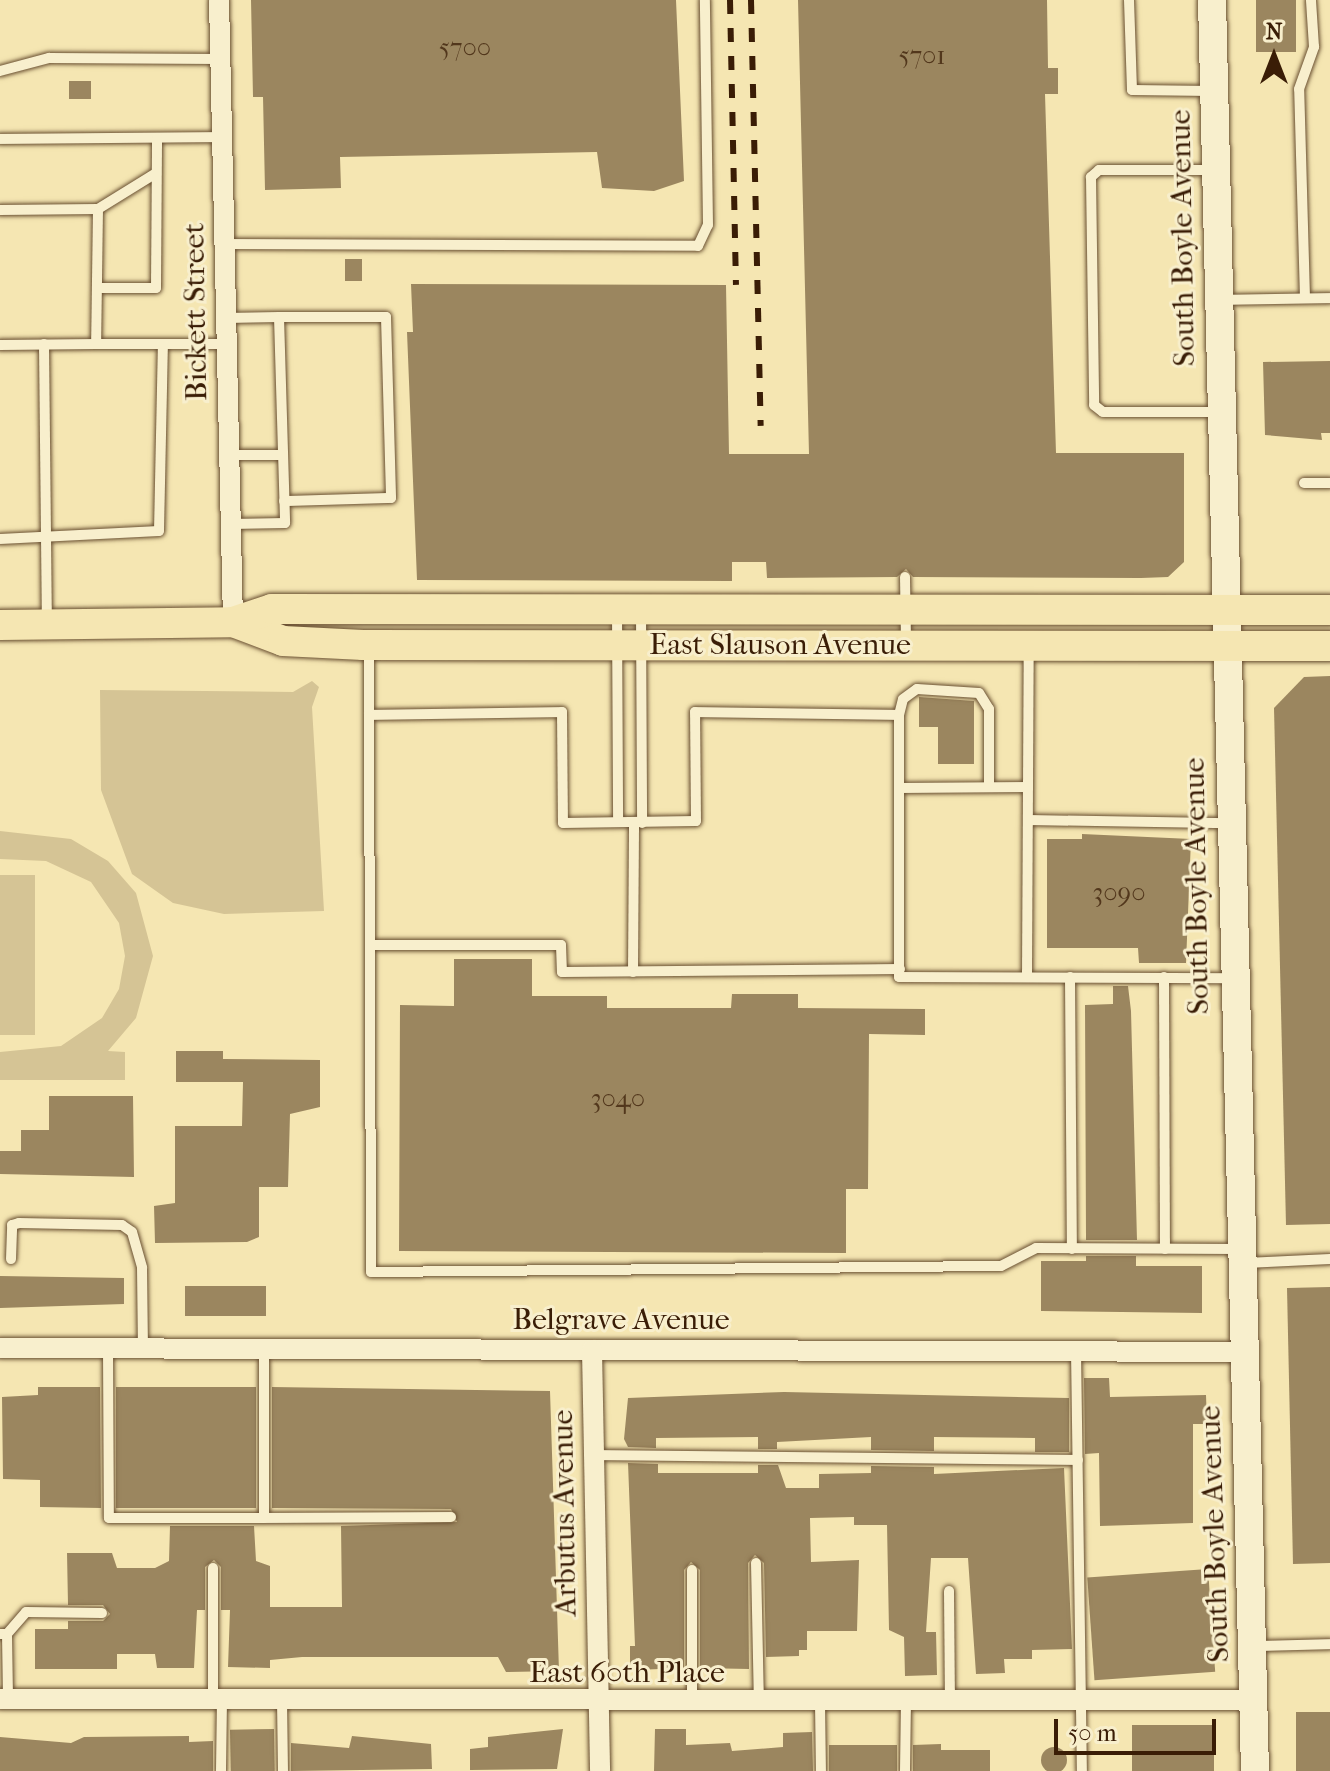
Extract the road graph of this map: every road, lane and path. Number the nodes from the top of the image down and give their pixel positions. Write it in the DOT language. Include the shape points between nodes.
graph roads {
  1 [pos="219,0"];
  2 [pos="705,0"];
  3 [pos="1129,0"];
  4 [pos="1212,0"];
  5 [pos="1311,0"];
  6 [pos="221,59"];
  7 [pos="0,71"];
  8 [pos="1214,91"];
  9 [pos="222,137"];
  10 [pos="157,138"];
  11 [pos="0,139"];
  12 [pos="1215,170"];
  13 [pos="156,173"];
  14 [pos="98,209"];
  15 [pos="0,210"];
  16 [pos="225,244"];
  17 [pos="97,288"];
  18 [pos="1305,298"];
  19 [pos="1330,298"];
  20 [pos="1218,300"];
  21 [pos="279,317"];
  22 [pos="226,318"];
  23 [pos="44,344"];
  24 [pos="96,344"];
  25 [pos="163,344"];
  26 [pos="227,344"];
  27 [pos="0,345"];
  28 [pos="1221,412"];
  29 [pos="229,455"];
  30 [pos="283,455"];
  31 [pos="1304,483"];
  32 [pos="1330,483"];
  33 [pos="284,501"];
  34 [pos="231,524"];
  35 [pos="0,539"];
  36 [pos="47,540"];
  37 [pos="905,577"];
  38 [pos="629,610"];
  39 [pos="906,610"];
  40 [pos="1225,610"];
  41 [pos="1330,610"];
  42 [pos="233,622"];
  43 [pos="0,625"];
  44 [pos="47,625"];
  45 [pos="369,645"];
  46 [pos="629,645"];
  47 [pos="906,645"];
  48 [pos="1225,646"];
  49 [pos="1330,646"];
  50 [pos="1029,647"];
  51 [pos="369,715"];
  52 [pos="899,715"];
  53 [pos="989,787"];
  54 [pos="1028,787"];
  55 [pos="899,788"];
  56 [pos="1028,820"];
  57 [pos="618,821"];
  58 [pos="638,823"];
  59 [pos="1229,823"];
  60 [pos="370,945"];
  61 [pos="900,969"];
  62 [pos="633,972"];
  63 [pos="1027,977"];
  64 [pos="1070,977"];
  65 [pos="1164,977"];
  66 [pos="1233,978"];
  67 [pos="1072,1249"];
  68 [pos="1165,1249"];
  69 [pos="1240,1256"];
  70 [pos="11,1259"];
  71 [pos="1330,1259"];
  72 [pos="0,1348"];
  73 [pos="108,1349"];
  74 [pos="143,1349"];
  75 [pos="592,1350"];
  76 [pos="1076,1350"];
  77 [pos="264,1351"];
  78 [pos="1243,1352"];
  79 [pos="594,1455"];
  80 [pos="1078,1460"];
  81 [pos="451,1517"];
  82 [pos="264,1518"];
  83 [pos="756,1563"];
  84 [pos="213,1568"];
  85 [pos="692,1570"];
  86 [pos="949,1591"];
  87 [pos="102,1613"];
  88 [pos="4,1634"];
  89 [pos="1330,1644"];
  90 [pos="1253,1646"];
  91 [pos="4,1699"];
  92 [pos="218,1700"];
  93 [pos="282,1700"];
  94 [pos="950,1700"];
  95 [pos="1254,1700"];
  96 [pos="906,1701"];
  97 [pos="1081,1702"];
  98 [pos="599,1703"];
  99 [pos="759,1703"];
  100 [pos="820,1703"];
  101 [pos="692,1704"];
  102 [pos="221,1771"];
  103 [pos="283,1771"];
  104 [pos="600,1771"];
  105 [pos="821,1771"];
  106 [pos="905,1771"];
  107 [pos="1082,1771"];
  108 [pos="1255,1771"];
  1 -- 6 [label="street, Bickett Street"];
  2 -- 16 [label="lane" via="708,225 698,246"];
  3 -- 8 [label="lane" via="1132,90"];
  4 -- 8 [label="main road, South Boyle Avenue"];
  5 -- 18 [label="lane" via="1314,47 1299,89"];
  6 -- 7 [label="lane" via="49,58"];
  6 -- 9 [label="street, Bickett Street"];
  8 -- 12 [label="main road, South Boyle Avenue"];
  9 -- 10 [label="lane"];
  9 -- 16 [label="street, Bickett Street"];
  10 -- 11 [label="lane"];
  10 -- 13 [label="lane"];
  12 -- 20 [label="main road, South Boyle Avenue"];
  12 -- 28 [label="lane" via="1099,170 1091,177 1094,405 1103,412"];
  13 -- 14 [label="lane"];
  13 -- 17 [label="lane" via="156,288"];
  14 -- 15 [label="lane"];
  14 -- 17 [label="lane"];
  16 -- 22 [label="street, Bickett Street"];
  17 -- 24 [label="lane"];
  18 -- 19 [label="lane"];
  18 -- 20 [label="lane"];
  20 -- 28 [label="main road, South Boyle Avenue"];
  21 -- 22 [label="lane"];
  21 -- 30 [label="lane"];
  21 -- 33 [label="lane" via="386,317 391,498"];
  22 -- 26 [label="street, Bickett Street"];
  23 -- 24 [label="lane"];
  23 -- 27 [label="lane"];
  23 -- 36 [label="lane"];
  24 -- 25 [label="lane"];
  25 -- 26 [label="lane"];
  25 -- 36 [label="lane" via="159,531"];
  26 -- 29 [label="street, Bickett Street"];
  28 -- 40 [label="main road, South Boyle Avenue"];
  29 -- 30 [label="lane"];
  29 -- 34 [label="street, Bickett Street"];
  30 -- 33 [label="lane"];
  31 -- 32 [label="lane"];
  33 -- 34 [label="lane" via="285,523"];
  34 -- 42 [label="street, Bickett Street"];
  35 -- 36 [label="lane"];
  36 -- 44 [label="lane"];
  37 -- 39 [label="lane"];
  38 -- 39 [label="main road, East Slauson Avenue"];
  38 -- 42 [label="main road, East Slauson Avenue" via="272,609"];
  38 -- 46 [label="lane"];
  38 -- 46 [label="lane"];
  39 -- 40 [label="main road, East Slauson Avenue"];
  39 -- 47 [label="lane"];
  40 -- 41 [label="main road, East Slauson Avenue"];
  40 -- 48 [label="main road, South Boyle Avenue"];
  42 -- 44 [label="main road, East Slauson Avenue"];
  42 -- 45 [label="main road, East Slauson Avenue" via="283,641"];
  43 -- 44 [label="main road, East Slauson Avenue"];
  45 -- 46 [label="main road, East Slauson Avenue"];
  45 -- 51 [label="lane"];
  46 -- 47 [label="main road, East Slauson Avenue"];
  46 -- 57 [label="lane"];
  46 -- 58 [label="lane"];
  47 -- 50 [label="main road, East Slauson Avenue"];
  48 -- 49 [label="main road, East Slauson Avenue"];
  48 -- 50 [label="main road, East Slauson Avenue"];
  48 -- 59 [label="main road, South Boyle Avenue"];
  50 -- 54 [label="lane"];
  51 -- 57 [label="lane" via="562,712 563,823"];
  51 -- 60 [label="lane"];
  52 -- 53 [label="lane" via="903,699 917,689 979,693 989,709"];
  52 -- 55 [label="lane"];
  52 -- 58 [label="lane" via="695,712 696,821"];
  53 -- 54 [label="lane"];
  53 -- 55 [label="lane"];
  54 -- 56 [label="lane"];
  55 -- 61 [label="lane"];
  56 -- 59 [label="lane"];
  56 -- 63 [label="lane"];
  57 -- 58 [label="lane"];
  58 -- 62 [label="lane"];
  59 -- 66 [label="main road, South Boyle Avenue"];
  60 -- 62 [label="lane" via="561,945 562,972"];
  60 -- 67 [label="lane" via="371,1272 1001,1266 1036,1248"];
  61 -- 62 [label="lane"];
  61 -- 63 [label="lane" via="899,977"];
  63 -- 64 [label="lane"];
  64 -- 65 [label="lane"];
  64 -- 67 [label="lane"];
  65 -- 66 [label="lane"];
  65 -- 68 [label="lane"];
  66 -- 69 [label="main road, South Boyle Avenue"];
  67 -- 68 [label="lane"];
  68 -- 69 [label="lane"];
  69 -- 71 [label="lane"];
  69 -- 78 [label="main road, South Boyle Avenue"];
  70 -- 74 [label="lane" via="12,1225 122,1225 132,1232 142,1268"];
  72 -- 73 [label="street, Belgrave Avenue"];
  73 -- 74 [label="street, Belgrave Avenue"];
  73 -- 82 [label="lane" via="109,1518"];
  74 -- 77 [label="street, Belgrave Avenue"];
  75 -- 76 [label="street, Belgrave Avenue"];
  75 -- 77 [label="street, Belgrave Avenue"];
  75 -- 79 [label="street, Arbutus Avenue"];
  76 -- 78 [label="street, Belgrave Avenue"];
  76 -- 80 [label="lane"];
  77 -- 82 [label="lane"];
  78 -- 90 [label="main road, South Boyle Avenue"];
  79 -- 80 [label="lane"];
  79 -- 98 [label="street, Arbutus Avenue"];
  80 -- 97 [label="lane"];
  81 -- 82 [label="lane"];
  83 -- 99 [label="lane"];
  84 -- 92 [label="lane"];
  85 -- 101 [label="lane"];
  86 -- 94 [label="lane"];
  87 -- 88 [label="lane" via="26,1612"];
  88 -- 91 [label="lane"];
  89 -- 90 [label="lane"];
  90 -- 95 [label="main road, South Boyle Avenue"];
  91 -- 92 [label="street, East 60th Place"];
  92 -- 93 [label="street, East 60th Place"];
  92 -- 102 [label="lane"];
  93 -- 98 [label="street, East 60th Place"];
  93 -- 103 [label="lane"];
  94 -- 96 [label="street, East 60th Place"];
  94 -- 97 [label="street, East 60th Place"];
  95 -- 97 [label="street, East 60th Place"];
  95 -- 108 [label="main road, South Boyle Avenue"];
  96 -- 100 [label="street, East 60th Place"];
  96 -- 106 [label="lane"];
  97 -- 107 [label="lane"];
  98 -- 101 [label="street, East 60th Place"];
  98 -- 104 [label="street, Arbutus Avenue"];
  99 -- 100 [label="street, East 60th Place"];
  99 -- 101 [label="street, East 60th Place"];
  100 -- 105 [label="lane"];
}
